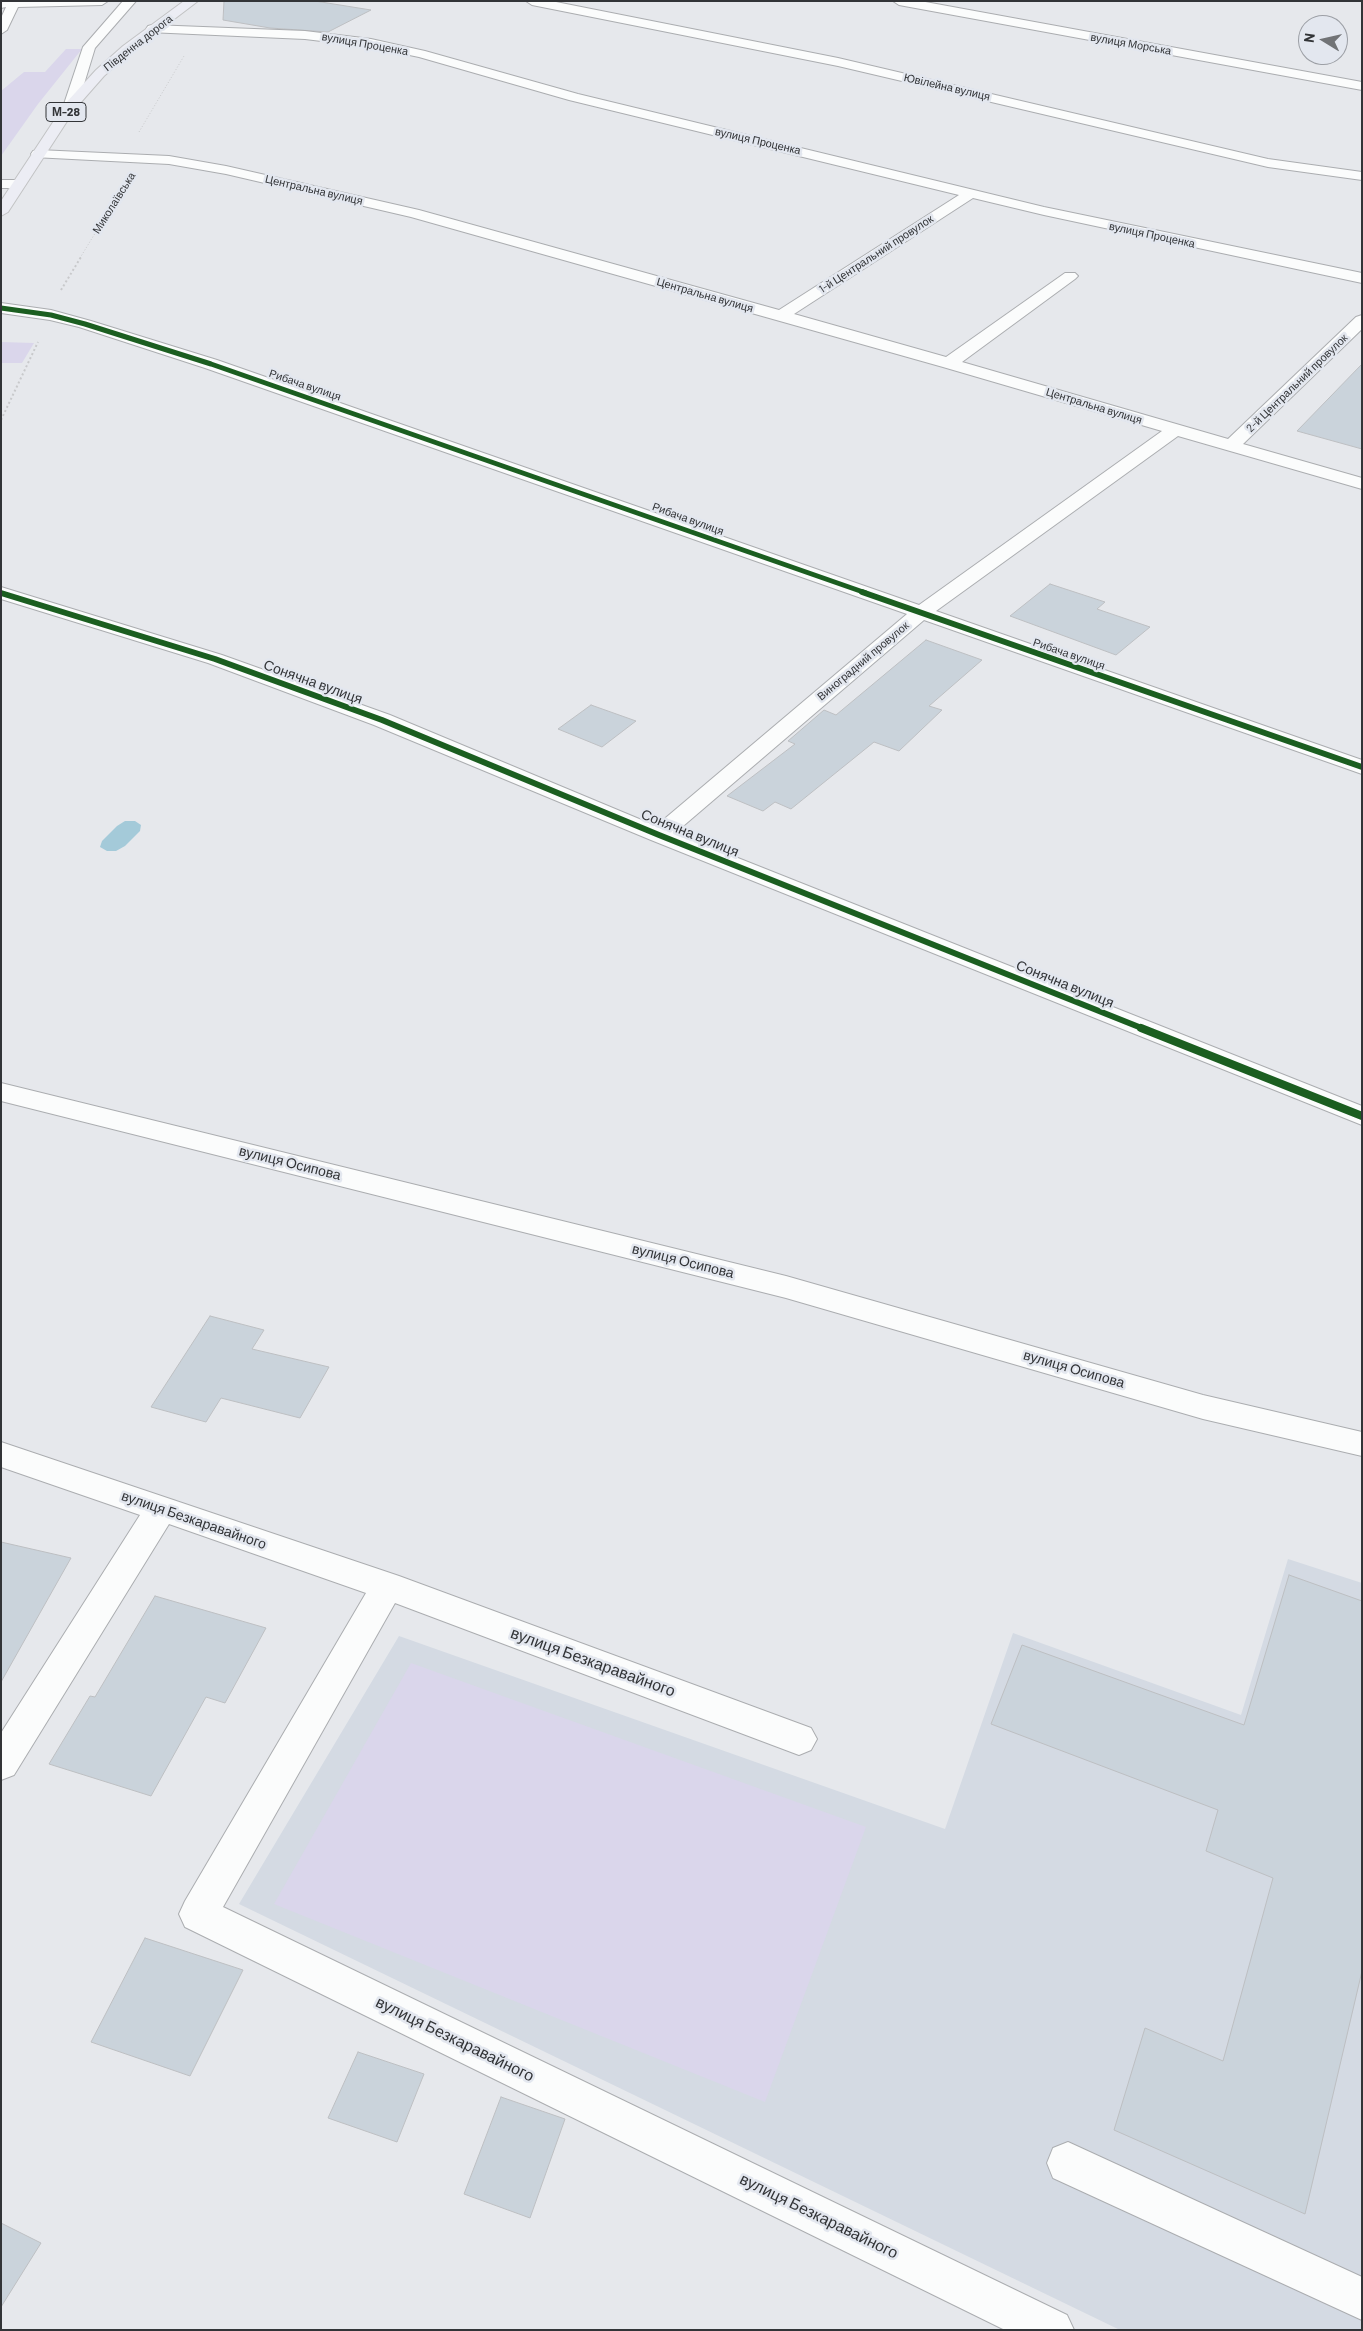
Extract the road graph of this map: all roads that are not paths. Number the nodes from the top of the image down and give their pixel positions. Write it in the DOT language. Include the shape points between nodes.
graph roads {
  1 [pos="102,1"];
  2 [pos="130,1"];
  3 [pos="192,1"];
  4 [pos="532,1"];
  5 [pos="899,1"];
  6 [pos="78,2"];
  7 [pos="1,4"];
  8 [pos="14,4"];
  9 [pos="152,29"];
  10 [pos="1,30"];
  11 [pos="1362,86"];
  12 [pos="70,107"];
  13 [pos="38,154"];
  14 [pos="1362,176"];
  15 [pos="1,184"];
  16 [pos="19,184"];
  17 [pos="973,192"];
  18 [pos="1,212"];
  19 [pos="1070,276"];
  20 [pos="1362,278"];
  21 [pos="1,308"];
  22 [pos="779,316"];
  23 [pos="1362,320"];
  24 [pos="949,363"];
  25 [pos="1175,430"];
  26 [pos="1232,446"];
  27 [pos="1362,484"];
  28 [pos="1,593"];
  29 [pos="919,614"];
  30 [pos="1362,767"];
  31 [pos="659,835"];
  32 [pos="1,1092"];
  33 [pos="1362,1116"];
  34 [pos="1362,1444"];
  35 [pos="1,1454"];
  36 [pos="161,1509"];
  37 [pos="387,1586"];
  38 [pos="799,1739"];
  39 [pos="1,1764"];
  40 [pos="1068,2164"];
  41 [pos="1362,2299"];
  42 [pos="1052,2330"];
  1 -- 6 [label="street"];
  2 -- 12 [label="street" via="89,47"];
  3 -- 9 [label="highway, Південна дорога / М-28"];
  4 -- 14 [label="street, Ювілейна вулиця" via="838,62 1268,163"];
  5 -- 11 [label="street, вулиця Морська"];
  6 -- 8 [label="street"];
  7 -- 8 [label="street"];
  8 -- 10 [label="street"];
  9 -- 12 [label="highway, Південна дорога / М-28" via="100,73"];
  9 -- 17 [label="street, вулиця Проценка" via="305,34 371,43 574,97"];
  12 -- 13 [label="highway, Південна дорога / М-28"];
  13 -- 16 [label="highway, Південна дорога / М-28"];
  13 -- 22 [label="street, Центральна вулиця" via="169,160 226,170 414,213"];
  15 -- 16 [label="street"];
  16 -- 18 [label="highway, Південна дорога / М-28"];
  17 -- 20 [label="street, вулиця Проценка" via="1121,228"];
  17 -- 22 [label="street, 1-й Центральний провулок"];
  19 -- 24 [label="street"];
  21 -- 29 [label="street, Рибача вулиця" via="50,315 211,364"];
  22 -- 24 [label="street, Центральна вулиця"];
  23 -- 26 [label="street, 2-й Центральний провулок"];
  24 -- 25 [label="street, Центральна вулиця"];
  25 -- 26 [label="street, Центральна вулиця"];
  25 -- 29 [label="street, Виноградний провулок"];
  26 -- 27 [label="street, Центральна вулиця"];
  28 -- 31 [label="street, Сонячна вулиця" via="215,659 382,720"];
  29 -- 30 [label="street, Рибача вулиця"];
  29 -- 31 [label="street, Виноградний провулок"];
  31 -- 33 [label="street, Сонячна вулиця"];
  32 -- 34 [label="street, вулиця Осипова" via="777,1284 1204,1407"];
  35 -- 36 [label="street, вулиця Безкаравайного"];
  36 -- 37 [label="street, вулиця Безкаравайного"];
  36 -- 39 [label="street"];
  37 -- 38 [label="street, вулиця Безкаравайного"];
  37 -- 42 [label="street, вулиця Безкаравайного" via="198,1914"];
  40 -- 41 [label="street"];
}
